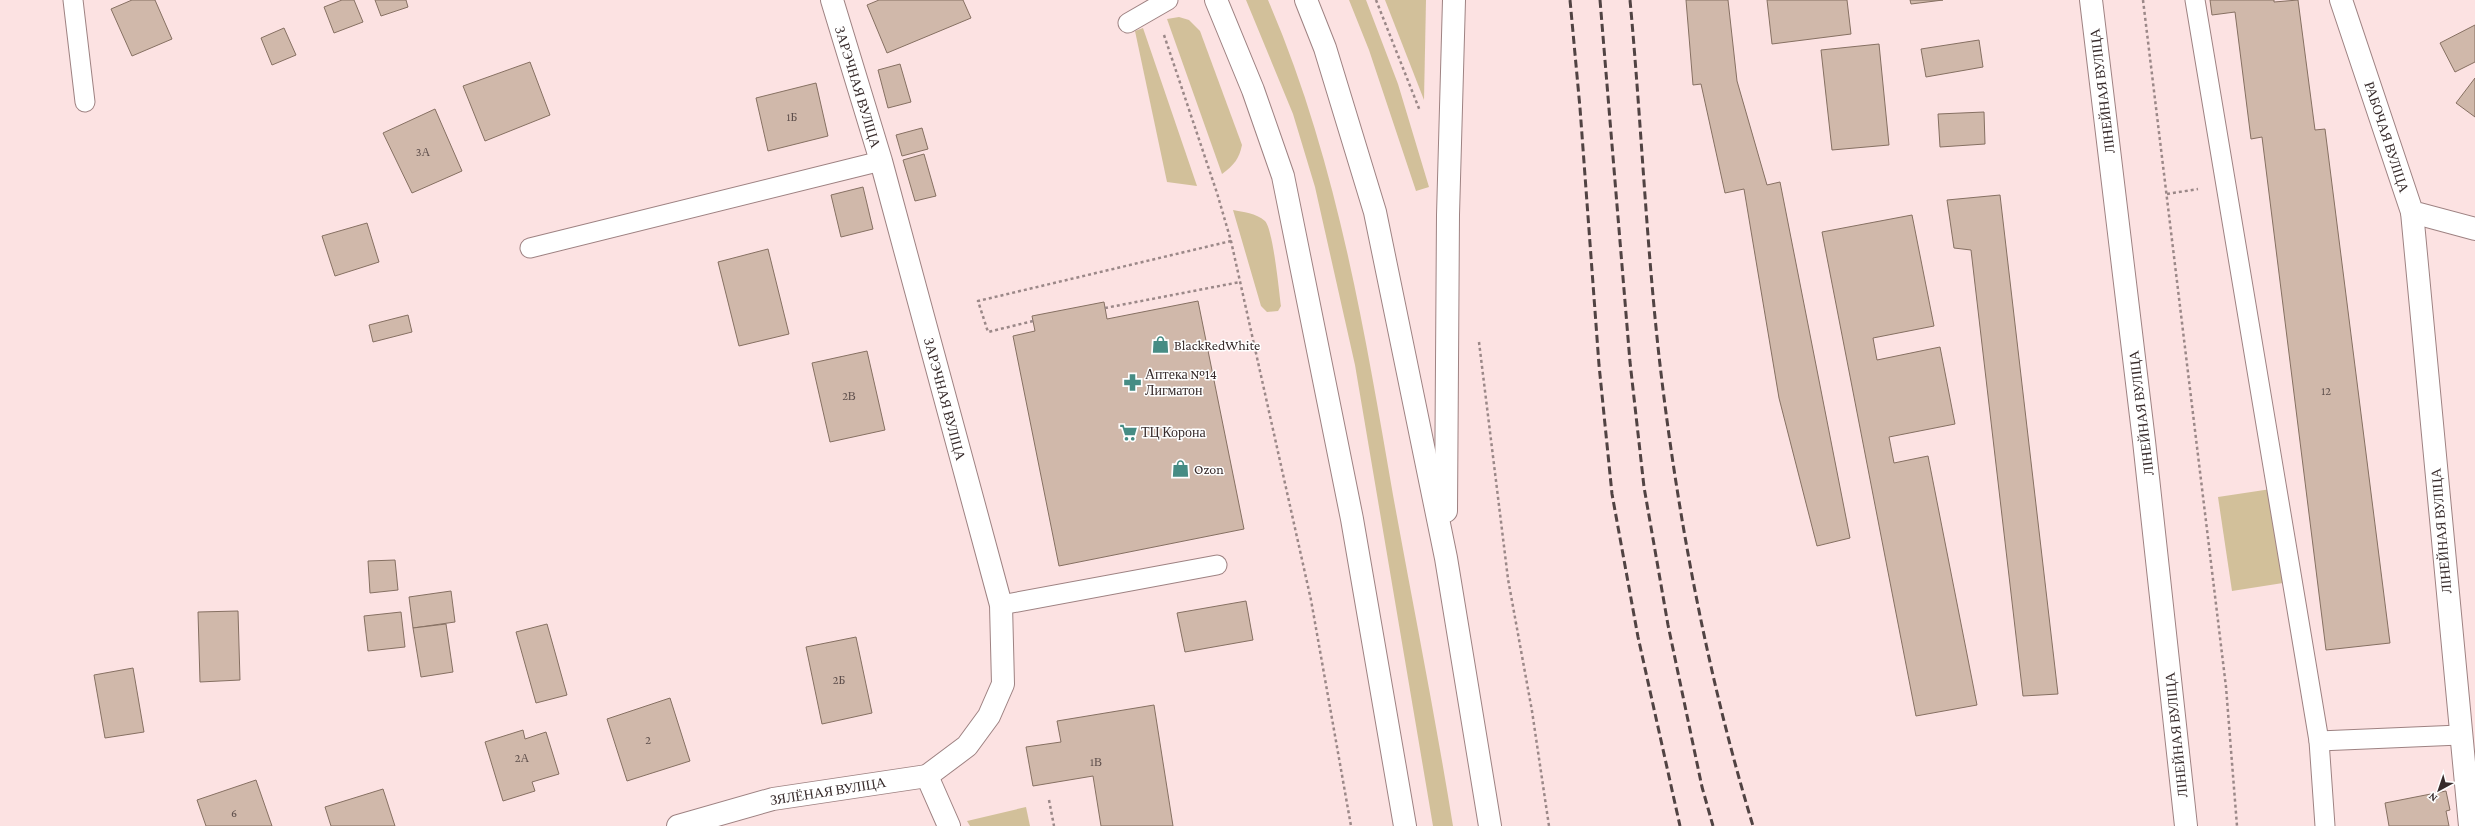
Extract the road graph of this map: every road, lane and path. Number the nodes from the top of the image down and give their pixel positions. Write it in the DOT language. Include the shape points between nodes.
graph roads {
  1 [pos="73,0"];
  2 [pos="832,0"];
  3 [pos="1216,0"];
  4 [pos="1306,0"];
  5 [pos="1376,0"];
  6 [pos="1454,0"];
  7 [pos="2091,0"];
  8 [pos="2143,0"];
  9 [pos="2195,0"];
  10 [pos="2341,0"];
  11 [pos="1161,3"];
  12 [pos="1128,23"];
  13 [pos="85,102"];
  14 [pos="1423,119"];
  15 [pos="881,161"];
  16 [pos="2191,190"];
  17 [pos="2167,194"];
  18 [pos="2412,212"];
  19 [pos="2475,229"];
  20 [pos="1231,241"];
  21 [pos="530,248"];
  22 [pos="1240,282"];
  23 [pos="1105,308"];
  24 [pos="1033,321"];
  25 [pos="1478,334"];
  26 [pos="1446,558"];
  27 [pos="1217,565"];
  28 [pos="1001,605"];
  29 [pos="2460,735"];
  30 [pos="2319,742"];
  31 [pos="927,776"];
  32 [pos="1049,800"];
  33 [pos="678,826"];
  34 [pos="949,826"];
  35 [pos="1054,826"];
  36 [pos="1351,826"];
  37 [pos="1405,826"];
  38 [pos="1490,826"];
  39 [pos="1549,826"];
  40 [pos="2186,826"];
  41 [pos="2237,826"];
  42 [pos="2325,826"];
  43 [pos="2470,826"];
  1 -- 13 [label="lane"];
  2 -- 15 [label="main road, ЗАРЭЧНАЯ ВУЛІЦА"];
  3 -- 37 [label="main road" via="1253,90 1283,176 1352,519"];
  4 -- 26 [label="main road" via="1325,48 1375,212"];
  5 -- 14 [label="path"];
  6 -- 26 [label="main road" via="1448,215"];
  7 -- 40 [label="main road, ЛІНЕЙНАЯ ВУЛІЦА" via="2145,449"];
  8 -- 17 [label="path"];
  9 -- 30 [label="lane"];
  10 -- 18 [label="main road, РАБОЧАЯ ВУЛІЦА"];
  11 -- 12 [label="lane"];
  11 -- 20 [label="path"];
  15 -- 21 [label="lane"];
  15 -- 28 [label="main road, ЗАРЭЧНАЯ ВУЛІЦА"];
  16 -- 17 [label="path"];
  17 -- 41 [label="path" via="2226,687"];
  18 -- 19 [label="main road"];
  18 -- 29 [label="main road, ЛІНЕЙНАЯ ВУЛІЦА"];
  20 -- 22 [label="path"];
  20 -- 24 [label="path" via="978,301 988,332"];
  22 -- 23 [label="path"];
  22 -- 36 [label="path" via="1311,600"];
  25 -- 39 [label="path" via="1508,579 1532,711"];
  26 -- 38 [label="main road"];
  27 -- 28 [label="lane"];
  28 -- 31 [label="main road, ЗАРЭЧНАЯ ВУЛІЦА" via="1003,684 990,716 967,746"];
  29 -- 30 [label="lane"];
  29 -- 43 [label="main road, ЛІНЕЙНАЯ ВУЛІЦА"];
  30 -- 42 [label="lane"];
  31 -- 33 [label="main road, ЗЯЛЁНАЯ ВУЛІЦА" via="773,799"];
  31 -- 34 [label="main road"];
  32 -- 35 [label="path"];
}
